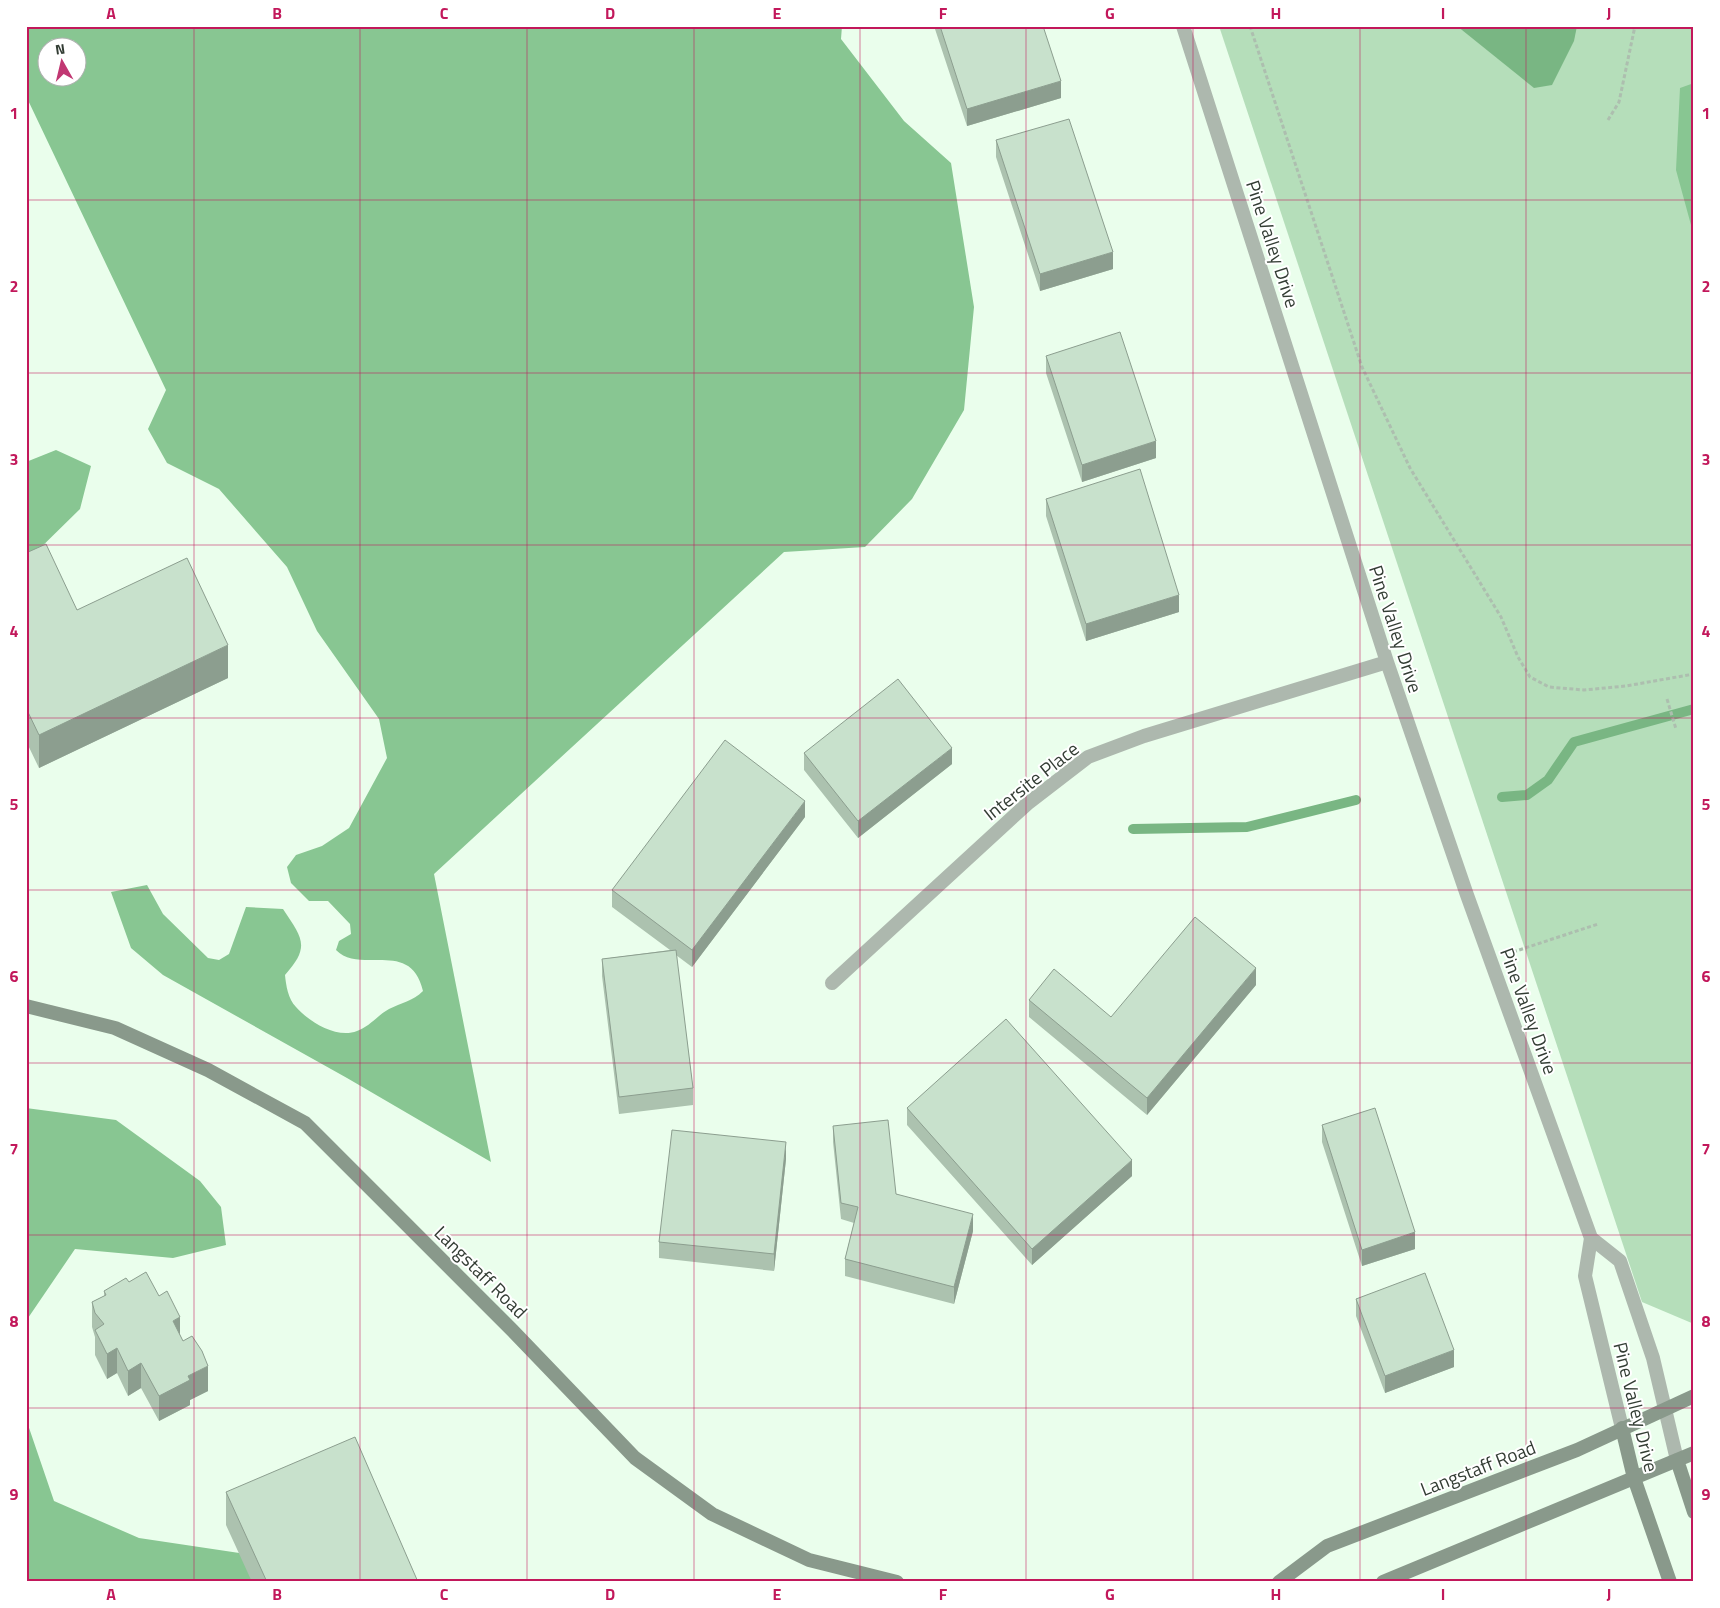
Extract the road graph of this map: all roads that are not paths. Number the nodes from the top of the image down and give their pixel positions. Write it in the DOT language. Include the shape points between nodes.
graph roads {
  1 [pos="1183,26"];
  2 [pos="1387,662"];
  3 [pos="832,983"];
  4 [pos="26,1006"];
  5 [pos="1591,1238"];
  6 [pos="1694,1396"];
  7 [pos="1665,1408"];
  8 [pos="1622,1428"];
  9 [pos="1694,1453"];
  10 [pos="1677,1460"];
  11 [pos="1634,1478"];
  12 [pos="1694,1512"];
  13 [pos="896,1582"];
  14 [pos="1280,1582"];
  15 [pos="1383,1582"];
  16 [pos="1670,1582"];
  1 -- 2 [label="street, Pine Valley Drive"];
  2 -- 3 [label="street, Intersite Place" via="1144,736 1088,757 1027,804"];
  2 -- 5 [label="street, Pine Valley Drive"];
  4 -- 13 [label="main road, Langstaff Road" via="115,1028 208,1070 305,1123 506,1323 635,1458 712,1514 809,1560"];
  5 -- 7 [label="street, Pine Valley Drive" via="1620,1262 1653,1358"];
  5 -- 8 [label="street, Pine Valley Drive" via="1585,1276"];
  6 -- 7 [label="main road, Langstaff Road"];
  7 -- 8 [label="main road, Langstaff Road"];
  7 -- 10 [label="street, Pine Valley Drive"];
  8 -- 11 [label="main road, Pine Valley Drive"];
  8 -- 14 [label="main road, Langstaff Road" via="1577,1450 1327,1546"];
  9 -- 10 [label="main road"];
  10 -- 11 [label="main road"];
  10 -- 12 [label="main road, Pine Valley Drive"];
  11 -- 15 [label="main road"];
  11 -- 16 [label="main road, Pine Valley Drive"];
}
